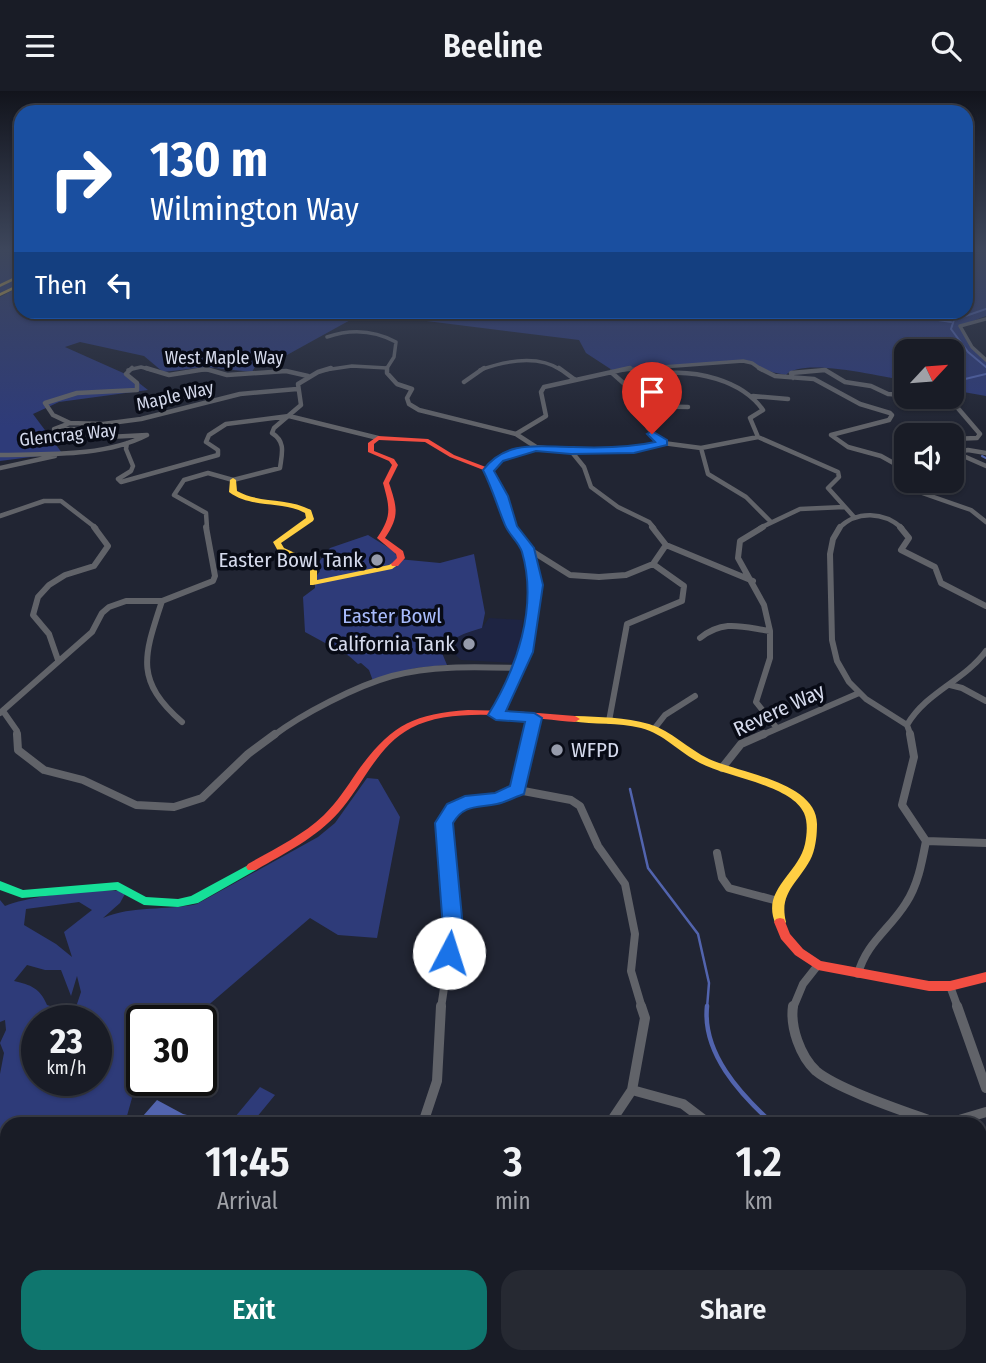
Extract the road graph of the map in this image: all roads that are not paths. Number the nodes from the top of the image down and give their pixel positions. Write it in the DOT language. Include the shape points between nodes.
graph roads {
  1 [pos="986,319"];
  2 [pos="327,337"];
  3 [pos="986,360"];
  4 [pos="387,367"];
  5 [pos="611,372"];
  6 [pos="308,376"];
  7 [pos="793,378"];
  8 [pos="574,379"];
  9 [pos="464,382"];
  10 [pos="629,388"];
  11 [pos="297,389"];
  12 [pos="894,394"];
  13 [pos="753,396"];
  14 [pos="788,399"];
  15 [pos="638,406"];
  16 [pos="688,407"];
  17 [pos="959,409"];
  18 [pos="289,416"];
  19 [pos="69,423"];
  20 [pos="516,434"];
  21 [pos="378,437"];
  22 [pos="758,437"];
  23 [pos="964,439"];
  24 [pos="127,443"];
  25 [pos="663,443"];
  26 [pos="536,447"];
  27 [pos="701,448"];
  28 [pos="964,450"];
  29 [pos="80,451"];
  30 [pos="571,451"];
  31 [pos="986,453"];
  32 [pos="0,455"];
  33 [pos="964,456"];
  34 [pos="894,463"];
  35 [pos="986,466"];
  36 [pos="0,468"];
  37 [pos="489,470"];
  38 [pos="233,481"];
  39 [pos="916,493"];
  40 [pos="844,507"];
  41 [pos="0,516"];
  42 [pos="854,517"];
  43 [pos="772,521"];
  44 [pos="986,522"];
  45 [pos="666,545"];
  46 [pos="527,548"];
  47 [pos="653,564"];
  48 [pos="753,581"];
  49 [pos="162,601"];
  50 [pos="985,607"];
  51 [pos="770,631"];
  52 [pos="700,638"];
  53 [pos="986,651"];
  54 [pos="58,660"];
  55 [pos="520,668"];
  56 [pos="950,685"];
  57 [pos="859,693"];
  58 [pos="695,696"];
  59 [pos="986,701"];
  60 [pos="1,712"];
  61 [pos="496,715"];
  62 [pos="534,718"];
  63 [pos="608,721"];
  64 [pos="182,722"];
  65 [pos="907,725"];
  66 [pos="776,727"];
  67 [pos="654,729"];
  68 [pos="722,768"];
  69 [pos="517,790"];
  70 [pos="926,841"];
  71 [pos="986,843"];
  72 [pos="717,853"];
  73 [pos="0,885"];
  74 [pos="778,901"];
  75 [pos="818,965"];
  76 [pos="858,974"];
  77 [pos="986,977"];
  78 [pos="950,986"];
  79 [pos="986,1088"];
  80 [pos="632,1090"];
  81 [pos="986,1112"];
  82 [pos="425,1117"];
  83 [pos="614,1117"];
  84 [pos="702,1117"];
  85 [pos="922,1117"];
  86 [pos="969,1117"];
  1 -- 3 [label="street" via="960,326"];
  2 -- 4 [label="street" via="368,333 396,342"];
  4 -- 6 [label="street" via="347,366"];
  4 -- 20 [label="street" via="397,384 412,389 407,398 419,410"];
  5 -- 7 [label="street" via="743,361 764,372"];
  5 -- 8 [label="street"];
  5 -- 10 [label="street"];
  6 -- 11 [label="street"];
  6 -- 19 [label="street, West Maple Way" via="286,372 226,375 206,369 169,375 135,367 126,374 137,383 136,390 58,397 45,403 53,415"];
  7 -- 12 [label="street" via="791,373 797,371 825,370 845,382"];
  7 -- 34 [label="street" via="814,379 860,404 890,413 889,420 831,435 848,447"];
  8 -- 9 [label="street" via="549,364 532,361 485,367"];
  8 -- 20 [label="street" via="541,389 546,416"];
  10 -- 13 [label="street" via="657,374 705,375"];
  10 -- 15 [label="street"];
  11 -- 18 [label="street" via="300,405"];
  11 -- 19 [label="street, Maple Way" via="240,394 141,419"];
  13 -- 14 [label="street"];
  13 -- 22 [label="street" via="763,410 750,418"];
  15 -- 16 [label="street"];
  15 -- 25 [label="street" via="643,424"];
  17 -- 23 [label="street" via="980,434"];
  18 -- 21 [label="street"];
  18 -- 24 [label="street, Glencrag Way" via="226,424 205,442 218,450 218,455 121,482 118,479 133,466"];
  18 -- 38 [label="street" via="274,425 272,433 284,445 280,468"];
  19 -- 24 [label="street, Maple Way" via="54,429 88,429 108,437 147,435"];
  20 -- 26 [label="street"];
  21 -- 37 [label="main road" via="426,440"];
  21 -- 38 [label="main road" via="371,443 371,452 395,465 386,483 394,520 381,538 400,553 392,567 314,584 314,565 281,549 277,542 307,522 308,512 295,505 242,501 233,492"];
  22 -- 27 [label="street"];
  22 -- 40 [label="street" via="838,472 828,488"];
  24 -- 29 [label="street, Glencrag Way"];
  25 -- 27 [label="street"];
  25 -- 30 [label="street" via="634,450"];
  26 -- 30 [label="street"];
  26 -- 37 [label="street" via="499,458"];
  27 -- 43 [label="street" via="706,474 741,493"];
  28 -- 31 [label="street"];
  29 -- 32 [label="street, Glencrag Way"];
  29 -- 36 [label="street"];
  30 -- 45 [label="street" via="584,467 591,487 649,523"];
  33 -- 35 [label="street"];
  37 -- 46 [label="main road" via="511,527"];
  38 -- 49 [label="street" via="208,473 177,487 174,495 206,513 215,576 208,584"];
  39 -- 44 [label="street" via="968,508"];
  40 -- 42 [label="street"];
  40 -- 43 [label="street" via="807,505"];
  41 -- 54 [label="street" via="44,501 66,502 94,523 108,546 94,566 65,575 38,597 33,615 49,634"];
  42 -- 50 [label="street" via="891,518 908,533 901,550 928,562 941,583"];
  42 -- 57 [label="street" via="835,531 827,575 833,610 830,639 837,662"];
  43 -- 48 [label="street" via="740,541 738,558"];
  45 -- 47 [label="street"];
  45 -- 48 [label="street"];
  46 -- 47 [label="street" via="570,575 626,575"];
  46 -- 55 [label="main road" via="536,585"];
  47 -- 63 [label="street" via="684,586 685,593 682,601 671,607 627,624"];
  48 -- 51 [label="street"];
  49 -- 54 [label="street" via="125,601 109,607 92,632"];
  49 -- 64 [label="street" via="148,644 146,672 158,702"];
  51 -- 52 [label="street" via="724,625"];
  51 -- 66 [label="street" via="770,658 757,702"];
  53 -- 56 [label="street"];
  54 -- 60 [label="street"];
  55 -- 60 [label="street" via="463,666 392,676 287,725 202,798 174,807 136,805 83,780 44,770 18,750 17,731"];
  55 -- 61 [label="main road"];
  56 -- 59 [label="street"];
  56 -- 65 [label="street" via="912,715"];
  57 -- 65 [label="street" via="887,716"];
  57 -- 66 [label="street, Revere Way"];
  58 -- 67 [label="street"];
  61 -- 62 [label="main road"];
  61 -- 73 [label="main road" via="449,713 401,728 377,749 332,815 315,830 194,900 144,901 118,886 22,894"];
  62 -- 63 [label="main road"];
  62 -- 69 [label="street"];
  63 -- 67 [label="main road"];
  65 -- 70 [label="street" via="915,754 902,805"];
  66 -- 68 [label="street, Revere Way" via="736,748"];
  67 -- 68 [label="main road"];
  68 -- 74 [label="main road" via="791,793 812,817 806,858"];
  69 -- 80 [label="street" via="571,800 580,806 598,846 625,884 635,934 631,971 645,1018"];
  69 -- 82 [label="street" via="498,798 465,802 453,808 444,823 453,928 442,991 437,1081"];
  70 -- 71 [label="street"];
  70 -- 76 [label="street" via="911,894 870,942"];
  72 -- 74 [label="street" via="729,888"];
  74 -- 75 [label="main road" via="776,912 785,936"];
  75 -- 76 [label="main road"];
  75 -- 85 [label="street" via="793,1000 791,1016 810,1065 839,1083"];
  76 -- 78 [label="main road"];
  77 -- 78 [label="main road"];
  78 -- 79 [label="street"];
  80 -- 83 [label="street"];
  80 -- 84 [label="street" via="681,1103"];
  81 -- 86 [label="street"];
}
